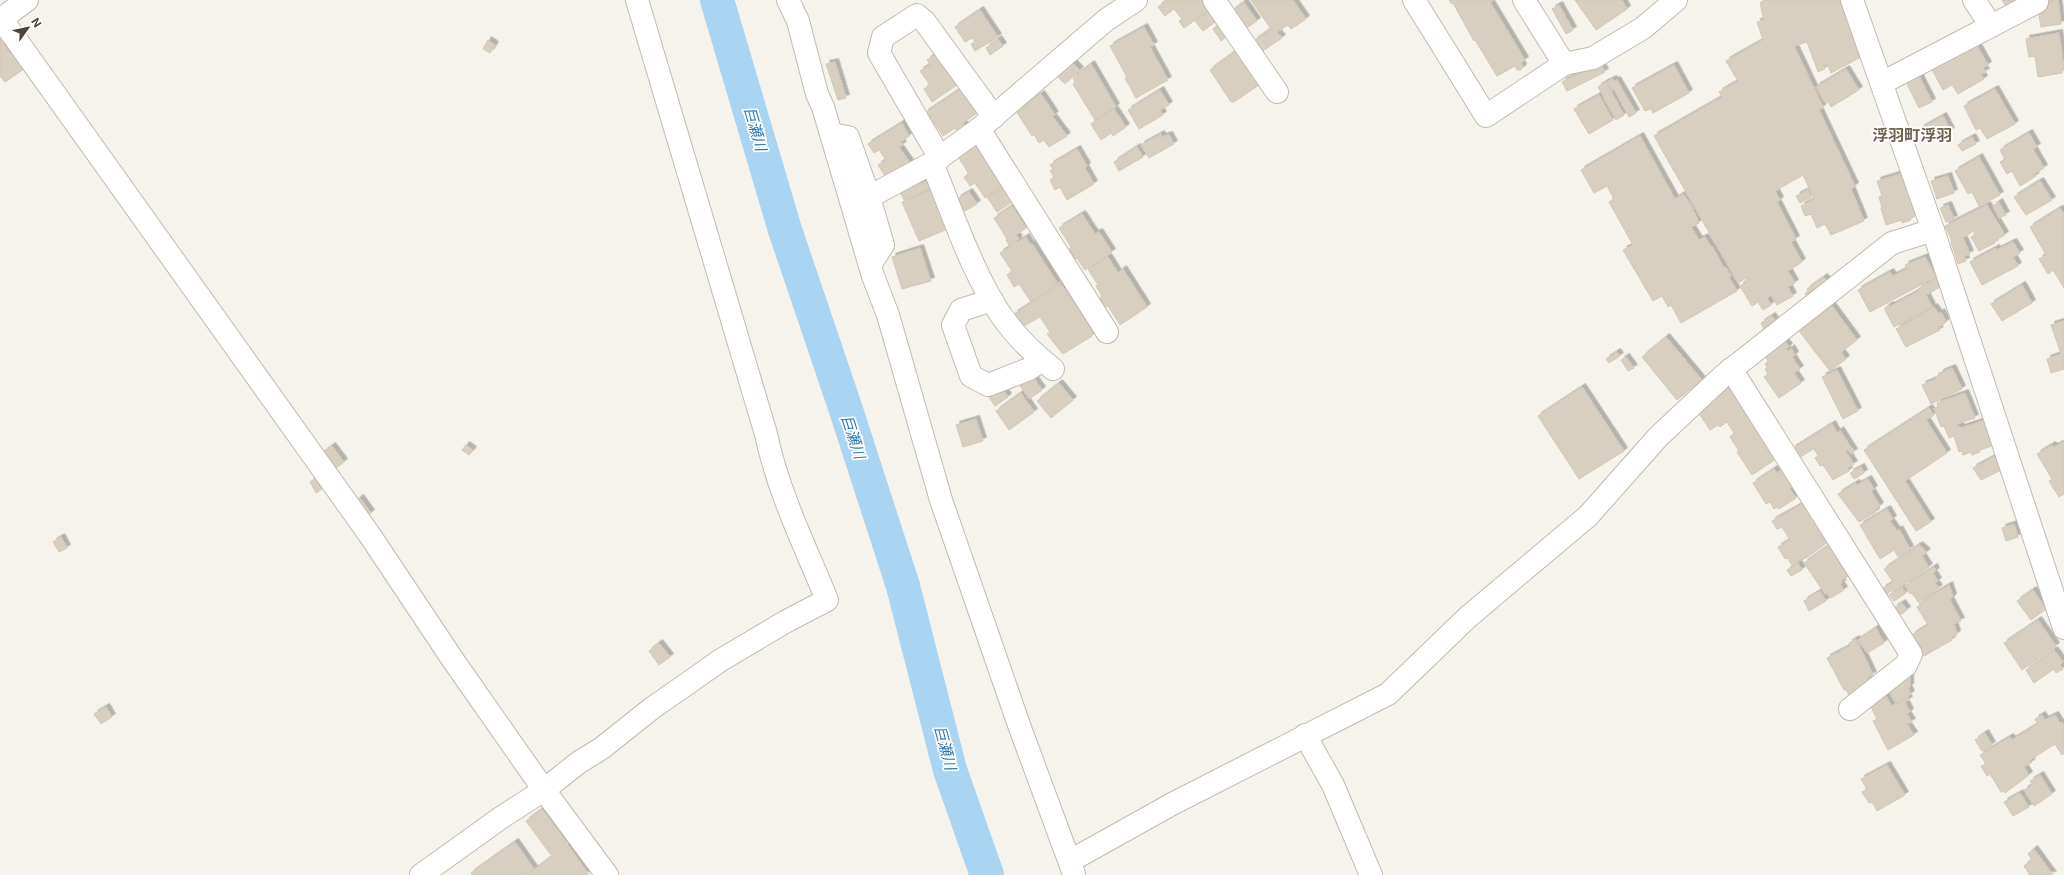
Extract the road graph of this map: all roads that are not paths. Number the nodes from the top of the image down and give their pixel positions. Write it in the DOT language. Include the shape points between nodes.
graph roads {
  1 [pos="27,0"];
  2 [pos="637,0"];
  3 [pos="788,0"];
  4 [pos="1136,0"];
  5 [pos="1214,0"];
  6 [pos="1414,0"];
  7 [pos="1524,0"];
  8 [pos="1676,0"];
  9 [pos="1852,0"];
  10 [pos="1974,0"];
  11 [pos="2036,0"];
  12 [pos="0,19"];
  13 [pos="1991,26"];
  14 [pos="1564,64"];
  15 [pos="1882,83"];
  16 [pos="1277,92"];
  17 [pos="986,123"];
  18 [pos="832,134"];
  19 [pos="936,160"];
  20 [pos="869,197"];
  21 [pos="1934,230"];
  22 [pos="870,265"];
  23 [pos="992,300"];
  24 [pos="1107,332"];
  25 [pos="1732,369"];
  26 [pos="2064,628"];
  27 [pos="1850,709"];
  28 [pos="1305,734"];
  29 [pos="544,790"];
  30 [pos="1072,868"];
  31 [pos="421,875"];
  32 [pos="607,875"];
  33 [pos="1371,875"];
  1 -- 12 [label="street"];
  2 -- 29 [label="street" via="771,458 827,600 721,660"];
  3 -- 18 [label="street" via="798,21"];
  4 -- 17 [label="street" via="1106,20"];
  5 -- 16 [label="street"];
  6 -- 14 [label="street" via="1486,116"];
  7 -- 14 [label="street"];
  8 -- 14 [label="street" via="1643,28 1593,58"];
  9 -- 15 [label="street"];
  10 -- 13 [label="street"];
  11 -- 13 [label="street" via="2037,2"];
  12 -- 29 [label="street" via="369,534"];
  13 -- 15 [label="street"];
  15 -- 21 [label="street"];
  17 -- 19 [label="street"];
  17 -- 19 [label="street" via="925,22 917,15 883,37 879,52"];
  17 -- 24 [label="street"];
  18 -- 20 [label="street" via="848,137"];
  18 -- 22 [label="street"];
  19 -- 20 [label="street"];
  19 -- 23 [label="street" via="982,283"];
  20 -- 22 [label="street" via="883,245"];
  21 -- 25 [label="street" via="1892,243"];
  21 -- 26 [label="street"];
  22 -- 30 [label="street" via="888,316 941,500"];
  23 -- 23 [label="street" via="1031,351 1047,365 988,385 971,376 953,325 961,310"];
  25 -- 27 [label="street" via="1911,654 1906,665"];
  25 -- 28 [label="street" via="1658,437 1588,516 1468,617 1388,694"];
  28 -- 30 [label="street" via="1174,803"];
  28 -- 33 [label="street" via="1333,785"];
  29 -- 31 [label="street"];
  29 -- 32 [label="street"];
}
